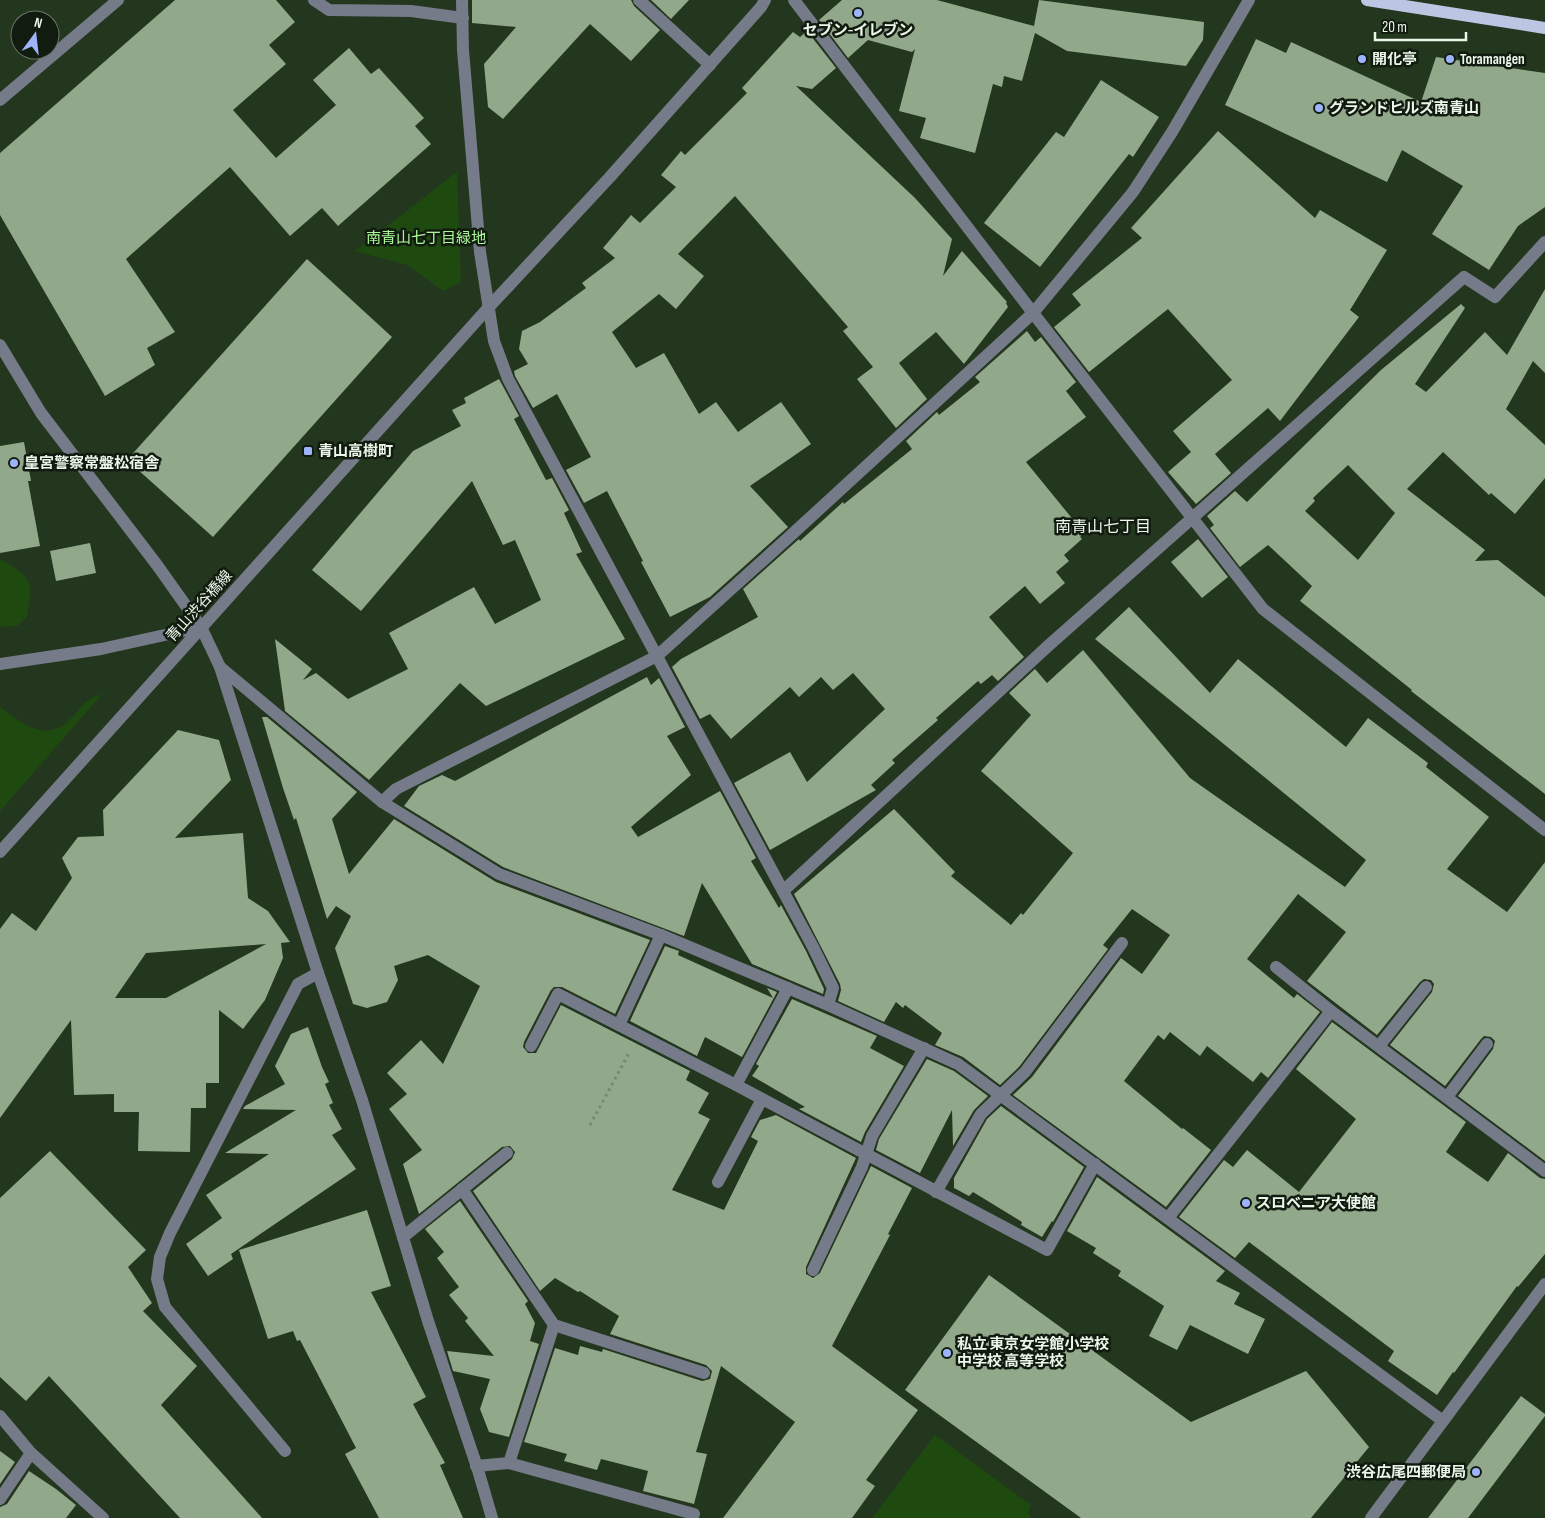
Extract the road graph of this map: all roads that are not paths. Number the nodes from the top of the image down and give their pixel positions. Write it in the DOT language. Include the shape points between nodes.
graph roads {
  1 [pos="118,0"];
  2 [pos="314,0"];
  3 [pos="462,0"];
  4 [pos="638,0"];
  5 [pos="765,0"];
  6 [pos="794,0"];
  7 [pos="1249,0"];
  8 [pos="1367,0"];
  9 [pos="463,18"];
  10 [pos="1545,28"];
  11 [pos="710,65"];
  12 [pos="0,100"];
  13 [pos="1545,243"];
  14 [pos="489,307"];
  15 [pos="1033,313"];
  16 [pos="0,345"];
  17 [pos="1193,518"];
  18 [pos="201,627"];
  19 [pos="657,656"];
  20 [pos="0,664"];
  21 [pos="220,667"];
  22 [pos="382,802"];
  23 [pos="1545,830"];
  24 [pos="0,852"];
  25 [pos="783,891"];
  26 [pos="661,935"];
  27 [pos="1122,943"];
  28 [pos="1276,967"];
  29 [pos="318,973"];
  30 [pos="1426,987"];
  31 [pos="788,988"];
  32 [pos="828,1005"];
  33 [pos="1331,1010"];
  34 [pos="619,1025"];
  35 [pos="1486,1044"];
  36 [pos="531,1046"];
  37 [pos="1379,1046"];
  38 [pos="924,1048"];
  39 [pos="736,1085"];
  40 [pos="1000,1095"];
  41 [pos="1447,1097"];
  42 [pos="762,1099"];
  43 [pos="507,1153"];
  44 [pos="866,1155"];
  45 [pos="1094,1164"];
  46 [pos="1545,1171"];
  47 [pos="718,1182"];
  48 [pos="462,1189"];
  49 [pos="936,1192"];
  50 [pos="1168,1218"];
  51 [pos="403,1237"];
  52 [pos="813,1270"];
  53 [pos="1545,1284"];
  54 [pos="554,1325"];
  55 [pos="704,1373"];
  56 [pos="0,1416"];
  57 [pos="1443,1420"];
  58 [pos="285,1450"];
  59 [pos="32,1453"];
  60 [pos="509,1463"];
  61 [pos="476,1466"];
  62 [pos="0,1499"];
  63 [pos="694,1514"];
  64 [pos="104,1518"];
  65 [pos="492,1518"];
  66 [pos="1371,1518"];
  1 -- 12 [label="street"];
  2 -- 9 [label="street" via="329,10 411,11"];
  3 -- 9 [label="street"];
  4 -- 11 [label="street"];
  5 -- 11 [label="street, 青山渋谷橋線"];
  6 -- 15 [label="street"];
  7 -- 15 [label="street" via="1133,192"];
  8 -- 10 [label="main road"];
  9 -- 14 [label="street" via="480,252"];
  11 -- 14 [label="street, 青山渋谷橋線"];
  13 -- 17 [label="street" via="1495,297 1464,277"];
  14 -- 18 [label="street, 青山渋谷橋線"];
  14 -- 19 [label="street" via="494,341 508,378"];
  15 -- 17 [label="street"];
  15 -- 19 [label="street"];
  16 -- 18 [label="street" via="41,413"];
  17 -- 23 [label="street" via="1264,609"];
  17 -- 25 [label="street" via="1048,646"];
  18 -- 20 [label="street" via="101,649"];
  18 -- 21 [label="street"];
  18 -- 24 [label="street, 青山渋谷橋線"];
  19 -- 22 [label="street" via="396,789"];
  19 -- 25 [label="street"];
  21 -- 22 [label="street"];
  21 -- 29 [label="street"];
  22 -- 26 [label="street" via="499,874"];
  25 -- 32 [label="street" via="833,988"];
  26 -- 31 [label="street"];
  26 -- 34 [label="street"];
  27 -- 40 [label="street" via="1025,1072"];
  28 -- 33 [label="street"];
  29 -- 51 [label="street" via="362,1100"];
  29 -- 58 [label="street" via="298,984 170,1233 160,1258 157,1279 165,1307"];
  30 -- 37 [label="street"];
  31 -- 32 [label="street"];
  31 -- 39 [label="street"];
  32 -- 38 [label="street"];
  33 -- 37 [label="street"];
  33 -- 50 [label="street"];
  34 -- 36 [label="street" via="558,994"];
  34 -- 39 [label="street"];
  35 -- 41 [label="street"];
  37 -- 41 [label="street"];
  38 -- 40 [label="street" via="958,1064"];
  38 -- 44 [label="street" via="872,1136"];
  39 -- 42 [label="street"];
  40 -- 45 [label="street"];
  40 -- 49 [label="street" via="981,1114"];
  41 -- 46 [label="street"];
  42 -- 44 [label="street"];
  42 -- 47 [label="street"];
  43 -- 48 [label="street"];
  44 -- 49 [label="street"];
  44 -- 52 [label="street"];
  45 -- 49 [label="street" via="1047,1250"];
  45 -- 50 [label="street"];
  48 -- 51 [label="street"];
  48 -- 54 [label="street"];
  50 -- 57 [label="street"];
  51 -- 61 [label="street"];
  53 -- 57 [label="street"];
  54 -- 55 [label="street"];
  54 -- 60 [label="street"];
  56 -- 59 [label="street"];
  57 -- 66 [label="street"];
  59 -- 62 [label="street"];
  59 -- 64 [label="street"];
  60 -- 61 [label="street"];
  60 -- 63 [label="street"];
  61 -- 65 [label="street"];
}
